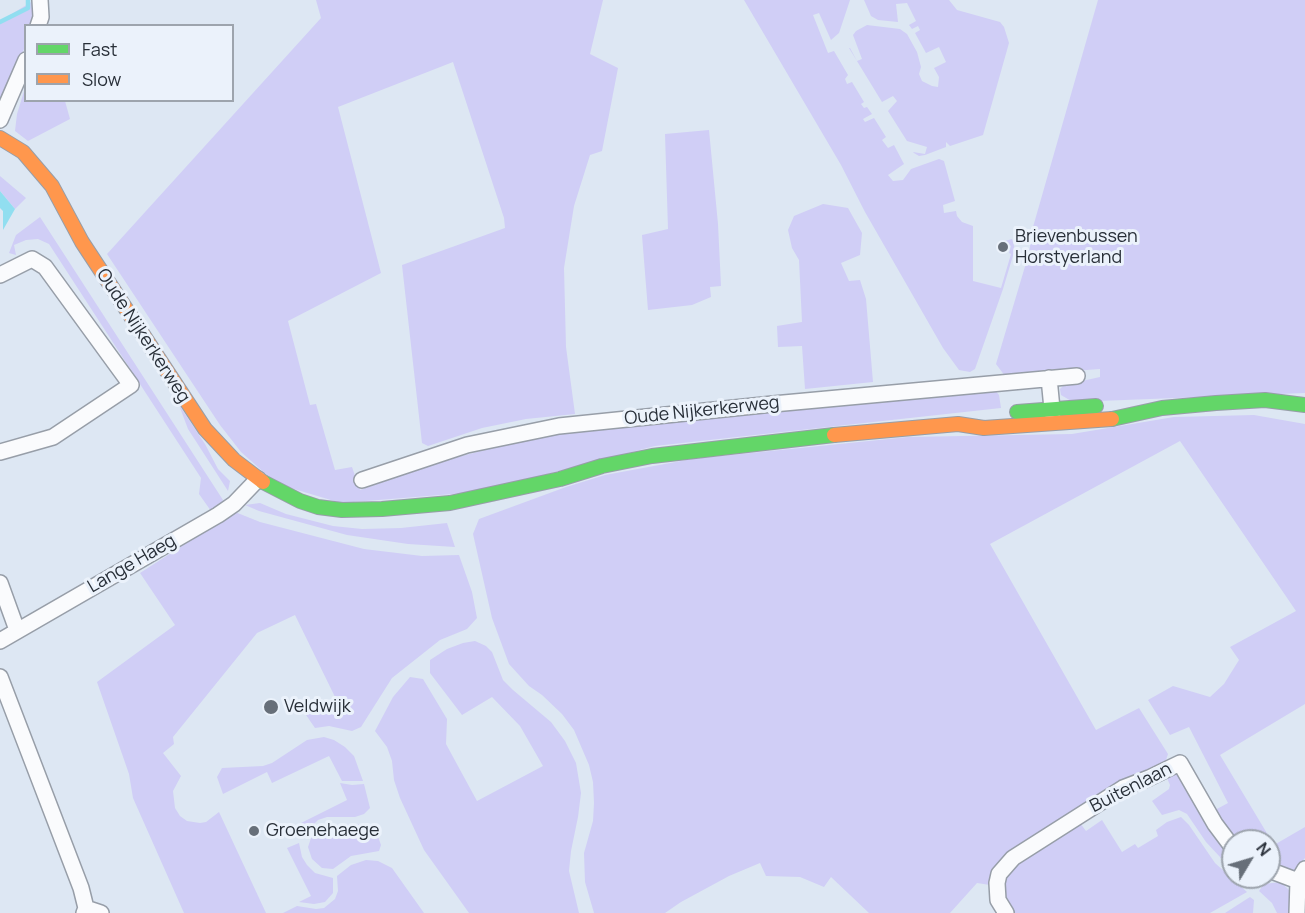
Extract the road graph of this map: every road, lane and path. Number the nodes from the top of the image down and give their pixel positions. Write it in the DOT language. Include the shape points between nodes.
graph roads {
  1 [pos="40,0"];
  2 [pos="39,24"];
  3 [pos="24,65"];
  4 [pos="0,120"];
  5 [pos="0,138"];
  6 [pos="0,154"];
  7 [pos="82,242"];
  8 [pos="0,275"];
  9 [pos="1077,376"];
  10 [pos="1049,378"];
  11 [pos="1305,405"];
  12 [pos="1053,417"];
  13 [pos="205,429"];
  14 [pos="0,452"];
  15 [pos="226,471"];
  16 [pos="560,479"];
  17 [pos="362,480"];
  18 [pos="251,487"];
  19 [pos="285,509"];
  20 [pos="435,518"];
  21 [pos="405,521"];
  22 [pos="0,583"];
  23 [pos="17,630"];
  24 [pos="0,641"];
  25 [pos="0,677"];
  26 [pos="1221,832"];
  27 [pos="1281,872"];
  28 [pos="1301,875"];
  29 [pos="85,911"];
  30 [pos="101,913"];
  31 [pos="1006,913"];
  32 [pos="1297,913"];
  1 -- 2 [label="street"];
  3 -- 4 [label="street"];
  5 -- 7 [label="street, Oude Nijkerkerweg" via="23,152 43,174"];
  6 -- 7 [label="street, Oude Nijkerkerweg" via="23,170"];
  7 -- 13 [label="street, Oude Nijkerkerweg"];
  8 -- 14 [label="street" via="32,259 45,267 131,385 53,437"];
  9 -- 10 [label="street, Oude Nijkerkerweg"];
  10 -- 12 [label="street"];
  10 -- 17 [label="street, Oude Nijkerkerweg" via="559,426 468,445"];
  11 -- 12 [label="street, Oude Nijkerkerweg" via="1265,400 1162,408 1110,419"];
  12 -- 16 [label="street, Oude Nijkerkerweg" via="984,428 958,424 652,456"];
  13 -- 15 [label="street, Oude Nijkerkerweg" via="214,454"];
  13 -- 18 [label="street, Oude Nijkerkerweg" via="234,460"];
  16 -- 18 [label="street, Oude Nijkerkerweg" via="450,503 382,509 318,507"];
  16 -- 20 [label="street, Oude Nijkerkerweg" via="492,508"];
  18 -- 23 [label="street, Lange Haeg" via="218,515"];
  19 -- 21 [label="street" via="340,524"];
  22 -- 23 [label="street"];
  23 -- 24 [label="street, Lange Haeg"];
  25 -- 29 [label="street" via="81,888"];
  26 -- 31 [label="street, Buitenlaan" via="1180,762 1123,788 1013,858 999,874 998,900"];
  27 -- 28 [label="street"];
  28 -- 32 [label="street" via="1296,893"];
  29 -- 30 [label="street"];
}
